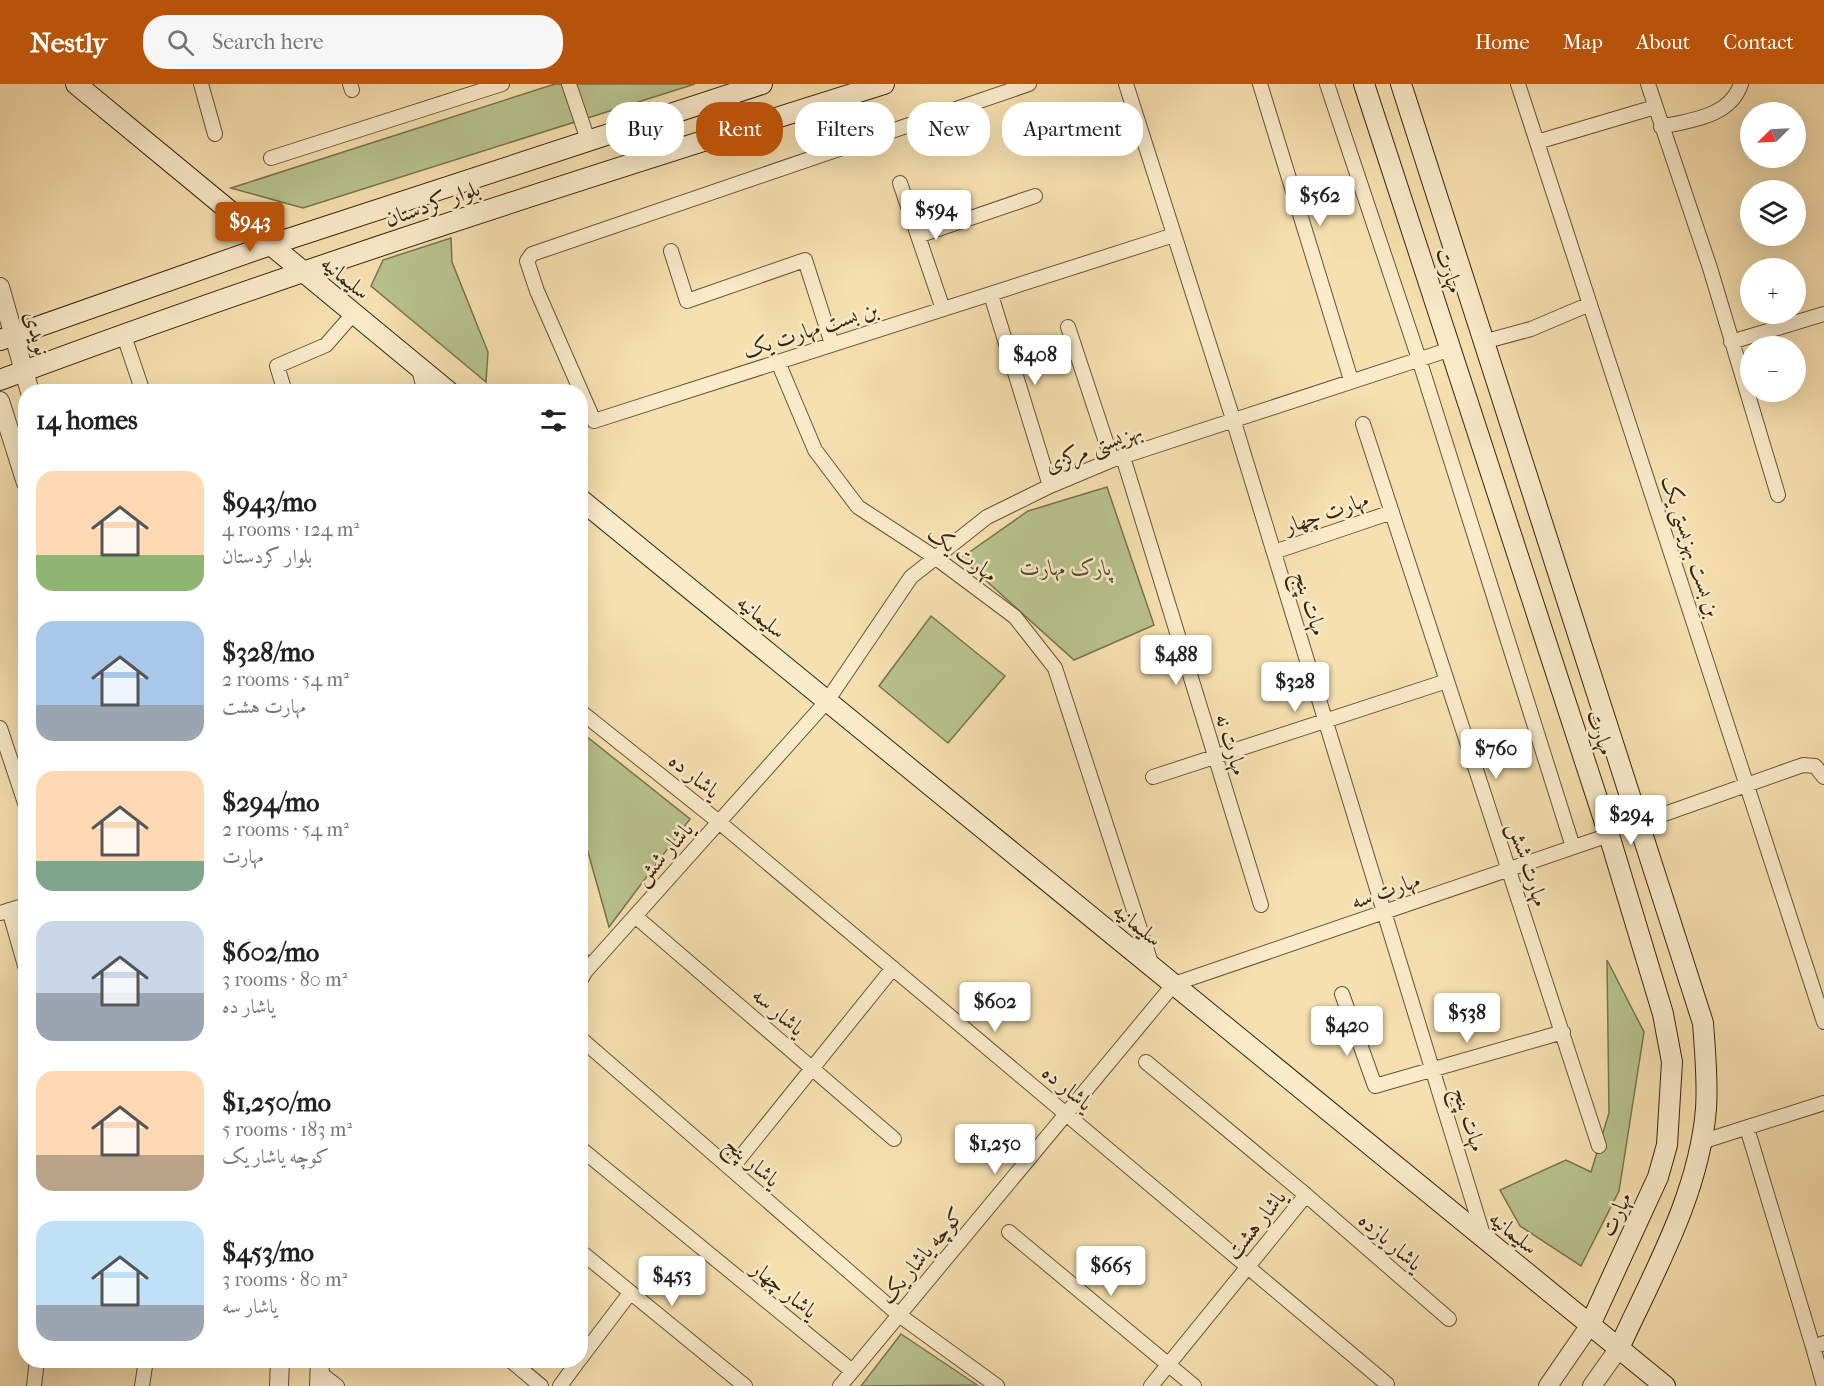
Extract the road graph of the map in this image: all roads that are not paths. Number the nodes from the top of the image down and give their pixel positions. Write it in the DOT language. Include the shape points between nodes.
graph roads {
  1 [pos="76,84"];
  2 [pos="201,84"];
  3 [pos="502,84"];
  4 [pos="569,84"];
  5 [pos="762,84"];
  6 [pos="884,84"];
  7 [pos="1029,84"];
  8 [pos="1126,84"];
  9 [pos="1260,84"];
  10 [pos="1327,84"];
  11 [pos="1364,84"];
  12 [pos="1401,84"];
  13 [pos="1518,84"];
  14 [pos="1648,84"];
  15 [pos="1739,86"];
  16 [pos="1655,107"];
  17 [pos="1661,127"];
  18 [pos="215,134"];
  19 [pos="588,140"];
  20 [pos="1537,142"];
  21 [pos="271,158"];
  22 [pos="900,183"];
  23 [pos="1035,196"];
  24 [pos="1174,235"];
  25 [pos="918,236"];
  26 [pos="270,245"];
  27 [pos="670,251"];
  28 [pos="303,273"];
  29 [pos="0,287"];
  30 [pos="991,295"];
  31 [pos="1590,304"];
  32 [pos="943,309"];
  33 [pos="353,314"];
  34 [pos="1824,314"];
  35 [pos="1068,327"];
  36 [pos="124,336"];
  37 [pos="7,338"];
  38 [pos="1483,342"];
  39 [pos="1731,342"];
  40 [pos="832,344"];
  41 [pos="1451,349"];
  42 [pos="1419,359"];
  43 [pos="778,362"];
  44 [pos="418,366"];
  45 [pos="24,371"];
  46 [pos="0,380"];
  47 [pos="1351,380"];
  48 [pos="28,384"];
  49 [pos="140,384"];
  50 [pos="283,384"];
  51 [pos="423,384"];
  52 [pos="439,384"];
  53 [pos="578,384"];
  54 [pos="0,401"];
  55 [pos="588,407"];
  56 [pos="1233,419"];
  57 [pos="1363,424"];
  58 [pos="18,458"];
  59 [pos="1118,459"];
  60 [pos="1050,486"];
  61 [pos="1778,495"];
  62 [pos="588,506"];
  63 [pos="1392,512"];
  64 [pos="1274,552"];
  65 [pos="936,558"];
  66 [pos="1447,681"];
  67 [pos="827,700"];
  68 [pos="588,717"];
  69 [pos="1325,720"];
  70 [pos="0,728"];
  71 [pos="1214,757"];
  72 [pos="1153,777"];
  73 [pos="1824,777"];
  74 [pos="18,782"];
  75 [pos="1747,784"];
  76 [pos="719,822"];
  77 [pos="1639,823"];
  78 [pos="1609,835"];
  79 [pos="1574,847"];
  80 [pos="1508,869"];
  81 [pos="1261,905"];
  82 [pos="5,911"];
  83 [pos="1384,912"];
  84 [pos="635,916"];
  85 [pos="18,947"];
  86 [pos="1152,966"];
  87 [pos="893,968"];
  88 [pos="588,971"];
  89 [pos="1174,984"];
  90 [pos="1342,994"];
  91 [pos="1824,1022"];
  92 [pos="1563,1032"];
  93 [pos="588,1045"];
  94 [pos="1146,1062"];
  95 [pos="814,1069"];
  96 [pos="1433,1070"];
  97 [pos="1824,1103"];
  98 [pos="1066,1114"];
  99 [pos="1747,1128"];
  100 [pos="894,1139"];
  101 [pos="1701,1142"];
  102 [pos="1599,1146"];
  103 [pos="588,1155"];
  104 [pos="731,1169"];
  105 [pos="1306,1195"];
  106 [pos="1009,1232"];
  107 [pos="1484,1238"];
  108 [pos="588,1258"];
  109 [pos="1248,1267"];
  110 [pos="630,1293"];
  111 [pos="899,1315"];
  112 [pos="1449,1319"];
  113 [pos="1590,1325"];
  114 [pos="1819,1345"];
  115 [pos="1618,1348"];
  116 [pos="588,1349"];
  117 [pos="1168,1365"];
  118 [pos="36,1368"];
  119 [pos="145,1368"];
  120 [pos="280,1368"];
  121 [pos="520,1368"];
  122 [pos="574,1368"];
  123 [pos="852,1371"];
  124 [pos="320,1373"];
  125 [pos="1387,1384"];
  126 [pos="34,1386"];
  127 [pos="142,1386"];
  128 [pos="279,1386"];
  129 [pos="337,1386"];
  130 [pos="541,1386"];
  131 [pos="560,1386"];
  132 [pos="745,1386"];
  133 [pos="840,1386"];
  134 [pos="996,1386"];
  135 [pos="1151,1386"];
  136 [pos="1194,1386"];
  137 [pos="1548,1386"];
  138 [pos="1592,1386"];
  139 [pos="1665,1386"];
  140 [pos="1824,1386"];
  1 -- 26 [label="main road, سلیمانیه"];
  2 -- 18 [label="street"];
  3 -- 21 [label="street"];
  4 -- 19 [label="street"];
  5 -- 19 [label="main road, بلوار کردستان"];
  6 -- 28 [label="main road, بلوار کردستان" via="557,187"];
  7 -- 53 [label="street, بن بست مهارت یک" via="532,254 528,261 537,291"];
  8 -- 24 [label="street, مهات پنج"];
  9 -- 47 [label="street"];
  10 -- 42 [label="street"];
  11 -- 41 [label="main road, مهارت"];
  12 -- 38 [label="main road, مهارت"];
  13 -- 20 [label="street, بن بست بهزیستی یک"];
  14 -- 16 [label="street"];
  15 -- 17 [label="street" via="1726,107 1706,117"];
  16 -- 17 [label="street"];
  16 -- 20 [label="street"];
  17 -- 39 [label="street"];
  19 -- 26 [label="main road, بلوار کردستان"];
  20 -- 31 [label="street, بن بست بهزیستی یک"];
  22 -- 25 [label="street"];
  23 -- 25 [label="street"];
  24 -- 30 [label="street, بن بست مهارت یک"];
  24 -- 56 [label="street, مهات پنج"];
  25 -- 32 [label="street"];
  26 -- 28 [label="main road, سلیمانیه"];
  26 -- 37 [label="main road, بلوار کردستان"];
  27 -- 40 [label="street" via="687,301 805,260"];
  28 -- 33 [label="main road, سلیمانیه"];
  28 -- 36 [label="main road, بلوار کردستان"];
  29 -- 37 [label="street, نویدی"];
  30 -- 32 [label="street, بن بست مهارت یک"];
  30 -- 60 [label="street"];
  31 -- 38 [label="street" via="1531,329"];
  31 -- 75 [label="street, بن بست بهزیستی یک"];
  32 -- 40 [label="street, بن بست مهارت یک"];
  33 -- 44 [label="main road, سلیمانیه"];
  33 -- 50 [label="street" via="326,345 278,366"];
  34 -- 39 [label="street"];
  35 -- 59 [label="street, مهارت نه"];
  36 -- 45 [label="main road, بلوار کردستان"];
  36 -- 49 [label="street"];
  37 -- 45 [label="street, نویدی"];
  38 -- 41 [label="main road"];
  38 -- 77 [label="main road, مهارت"];
  39 -- 61 [label="street"];
  40 -- 43 [label="street, بن بست مهارت یک"];
  41 -- 42 [label="street, بهزیستی مرکزی"];
  41 -- 78 [label="main road, مهارت"];
  42 -- 47 [label="street, بهزیستی مرکزی"];
  42 -- 79 [label="street"];
  43 -- 55 [label="street, بن بست مهارت یک" via="594,421"];
  43 -- 65 [label="street, مهارت یک" via="815,450 858,507"];
  44 -- 51 [label="street"];
  44 -- 52 [label="main road, سلیمانیه"];
  45 -- 46 [label="main road, بلوار کردستان"];
  45 -- 48 [label="street, نویدی"];
  47 -- 56 [label="street, بهزیستی مرکزی"];
  54 -- 58 [label="street"];
  56 -- 59 [label="street, بهزیستی مرکزی"];
  56 -- 64 [label="street, مهات پنج"];
  57 -- 63 [label="street, مهارت شش"];
  59 -- 60 [label="street, بهزیستی مرکزی"];
  59 -- 71 [label="street, مهارت نه"];
  60 -- 65 [label="street, بهزیستی مرکزی" via="987,518"];
  62 -- 67 [label="main road, سلیمانیه"];
  63 -- 64 [label="street, مهارت چهار"];
  63 -- 66 [label="street, مهارت شش"];
  64 -- 69 [label="street, مهات پنج"];
  65 -- 67 [label="street, بهزیستی مرکزی" via="911,577"];
  65 -- 86 [label="street, مهارت یک" via="1015,617 1055,668"];
  66 -- 69 [label="street"];
  66 -- 80 [label="street, مهارت شش"];
  67 -- 76 [label="street, یاشار شش"];
  67 -- 86 [label="main road, سلیمانیه"];
  68 -- 76 [label="street, یاشار ده"];
  69 -- 71 [label="street"];
  69 -- 83 [label="street, مهات پنج"];
  70 -- 74 [label="street"];
  71 -- 72 [label="street"];
  71 -- 81 [label="street, مهارت نه"];
  73 -- 75 [label="street" via="1815,766 1803,765"];
  75 -- 77 [label="street"];
  75 -- 91 [label="street, بن بست بهزیستی یک"];
  76 -- 84 [label="street, یاشار شش"];
  76 -- 87 [label="street, یاشار ده"];
  77 -- 78 [label="main road"];
  77 -- 101 [label="main road, مهارت" via="1703,1023 1706,1075"];
  78 -- 79 [label="street, مهارت سه"];
  78 -- 113 [label="main road, مهارت" via="1663,1014 1672,1062 1671,1108 1658,1177"];
  79 -- 80 [label="street, مهارت سه"];
  80 -- 83 [label="street, مهارت سه"];
  80 -- 92 [label="street, مهارت شش"];
  82 -- 85 [label="street"];
  83 -- 89 [label="street, مهارت سه"];
  83 -- 96 [label="street, مهات پنج"];
  84 -- 88 [label="street, یاشار شش"];
  84 -- 95 [label="street, یاشار سه"];
  86 -- 89 [label="main road, سلیمانیه"];
  87 -- 95 [label="street"];
  87 -- 98 [label="street, یاشار ده"];
  89 -- 98 [label="street, کوچه یاشار یک"];
  89 -- 107 [label="main road, سلیمانیه"];
  90 -- 96 [label="street" via="1375,1086"];
  92 -- 96 [label="street"];
  92 -- 102 [label="street, مهارت شش"];
  93 -- 104 [label="street, یاشار پنج"];
  94 -- 105 [label="street, یاشار هشت"];
  95 -- 100 [label="street, یاشار سه"];
  95 -- 104 [label="street"];
  96 -- 107 [label="street, مهات پنج"];
  97 -- 99 [label="street"];
  98 -- 109 [label="street, یاشار ده"];
  98 -- 111 [label="street, کوچه یاشار یک"];
  99 -- 101 [label="street"];
  99 -- 114 [label="street"];
  101 -- 115 [label="main road, مهارت" via="1690,1186 1668,1242"];
  103 -- 123 [label="street, یاشار چهار"];
  104 -- 111 [label="street, یاشار پنج"];
  105 -- 109 [label="street, یاشار هشت"];
  105 -- 112 [label="street, یاشار یازده"];
  106 -- 117 [label="street"];
  107 -- 113 [label="main road, سلیمانیه"];
  108 -- 110 [label="street"];
  109 -- 117 [label="street, یاشار هشت"];
  109 -- 125 [label="street, یاشار ده"];
  110 -- 116 [label="street"];
  110 -- 132 [label="street"];
  111 -- 123 [label="street, کوچه یاشار یک"];
  111 -- 134 [label="street"];
  113 -- 115 [label="main road, سلیمانیه"];
  113 -- 137 [label="street, مهارت"];
  114 -- 140 [label="street"];
  115 -- 138 [label="street, مهارت"];
  115 -- 139 [label="main road, سلیمانیه"];
  117 -- 135 [label="street, یاشار هشت"];
  117 -- 136 [label="street"];
  118 -- 126 [label="street"];
  119 -- 127 [label="street"];
  120 -- 128 [label="street"];
  121 -- 130 [label="street"];
  122 -- 131 [label="street"];
  123 -- 133 [label="street, کوچه یاشار یک"];
  124 -- 129 [label="street"];
}
